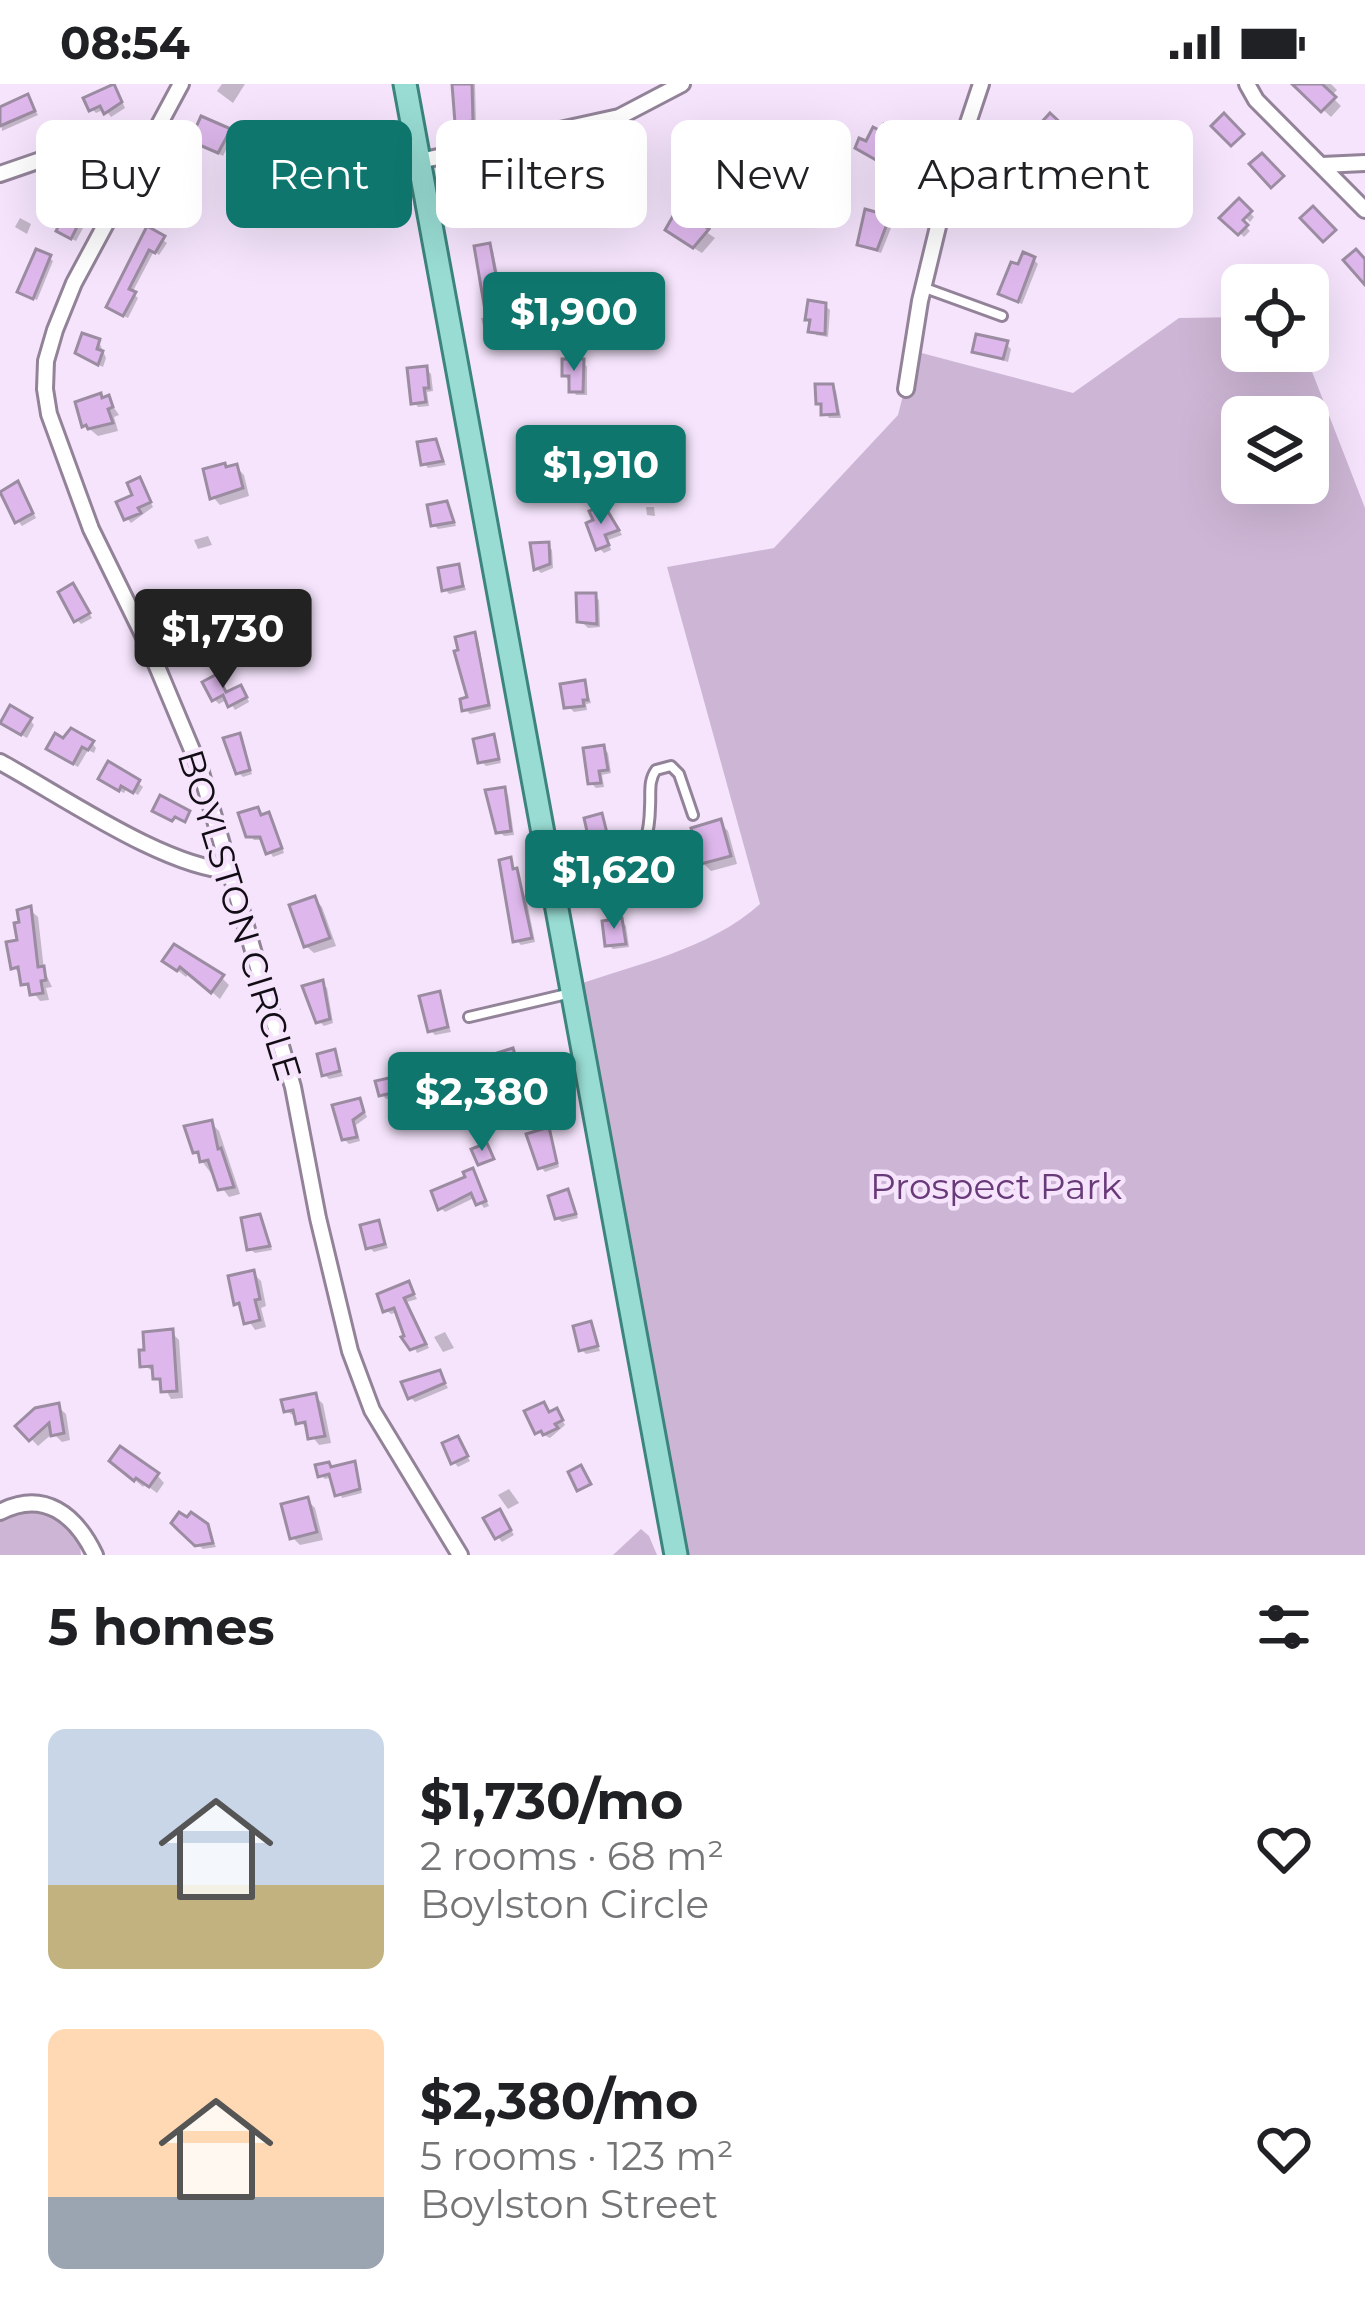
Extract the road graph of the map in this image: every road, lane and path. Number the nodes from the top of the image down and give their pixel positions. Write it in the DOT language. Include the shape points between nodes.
graph roads {
  1 [pos="181,84"];
  2 [pos="405,84"];
  3 [pos="682,84"];
  4 [pos="981,84"];
  5 [pos="1247,84"];
  6 [pos="163,120"];
  7 [pos="420,161"];
  8 [pos="36,162"];
  9 [pos="1365,163"];
  10 [pos="1322,165"];
  11 [pos="0,174"];
  12 [pos="1365,210"];
  13 [pos="104,228"];
  14 [pos="923,288"];
  15 [pos="1002,316"];
  16 [pos="906,389"];
  17 [pos="0,762"];
  18 [pos="693,815"];
  19 [pos="232,871"];
  20 [pos="557,906"];
  21 [pos="572,993"];
  22 [pos="469,1017"];
  23 [pos="0,1512"];
  24 [pos="95,1555"];
  25 [pos="460,1555"];
  26 [pos="676,1555"];
  1 -- 6 [label="street, BOYLSTON CIRCLE"];
  2 -- 7 [label="main road"];
  3 -- 7 [label="street" via="619,117"];
  4 -- 14 [label="street"];
  5 -- 10 [label="street"];
  7 -- 20 [label="main road"];
  8 -- 11 [label="street"];
  9 -- 10 [label="street"];
  10 -- 12 [label="street"];
  13 -- 19 [label="street, BOYLSTON CIRCLE" via="51,345 45,389 91,530 180,715"];
  14 -- 15 [label="lane"];
  14 -- 16 [label="street"];
  17 -- 19 [label="street" via="129,834 195,865"];
  18 -- 20 [label="lane" via="679,774 671,766 656,770 644,853 632,868"];
  19 -- 25 [label="street, BOYLSTON CIRCLE" via="292,1087 350,1351 372,1410"];
  20 -- 21 [label="main road"];
  21 -- 22 [label="lane"];
  21 -- 26 [label="main road"];
  23 -- 24 [label="street" via="13,1505 57,1509 76,1521"];
}
